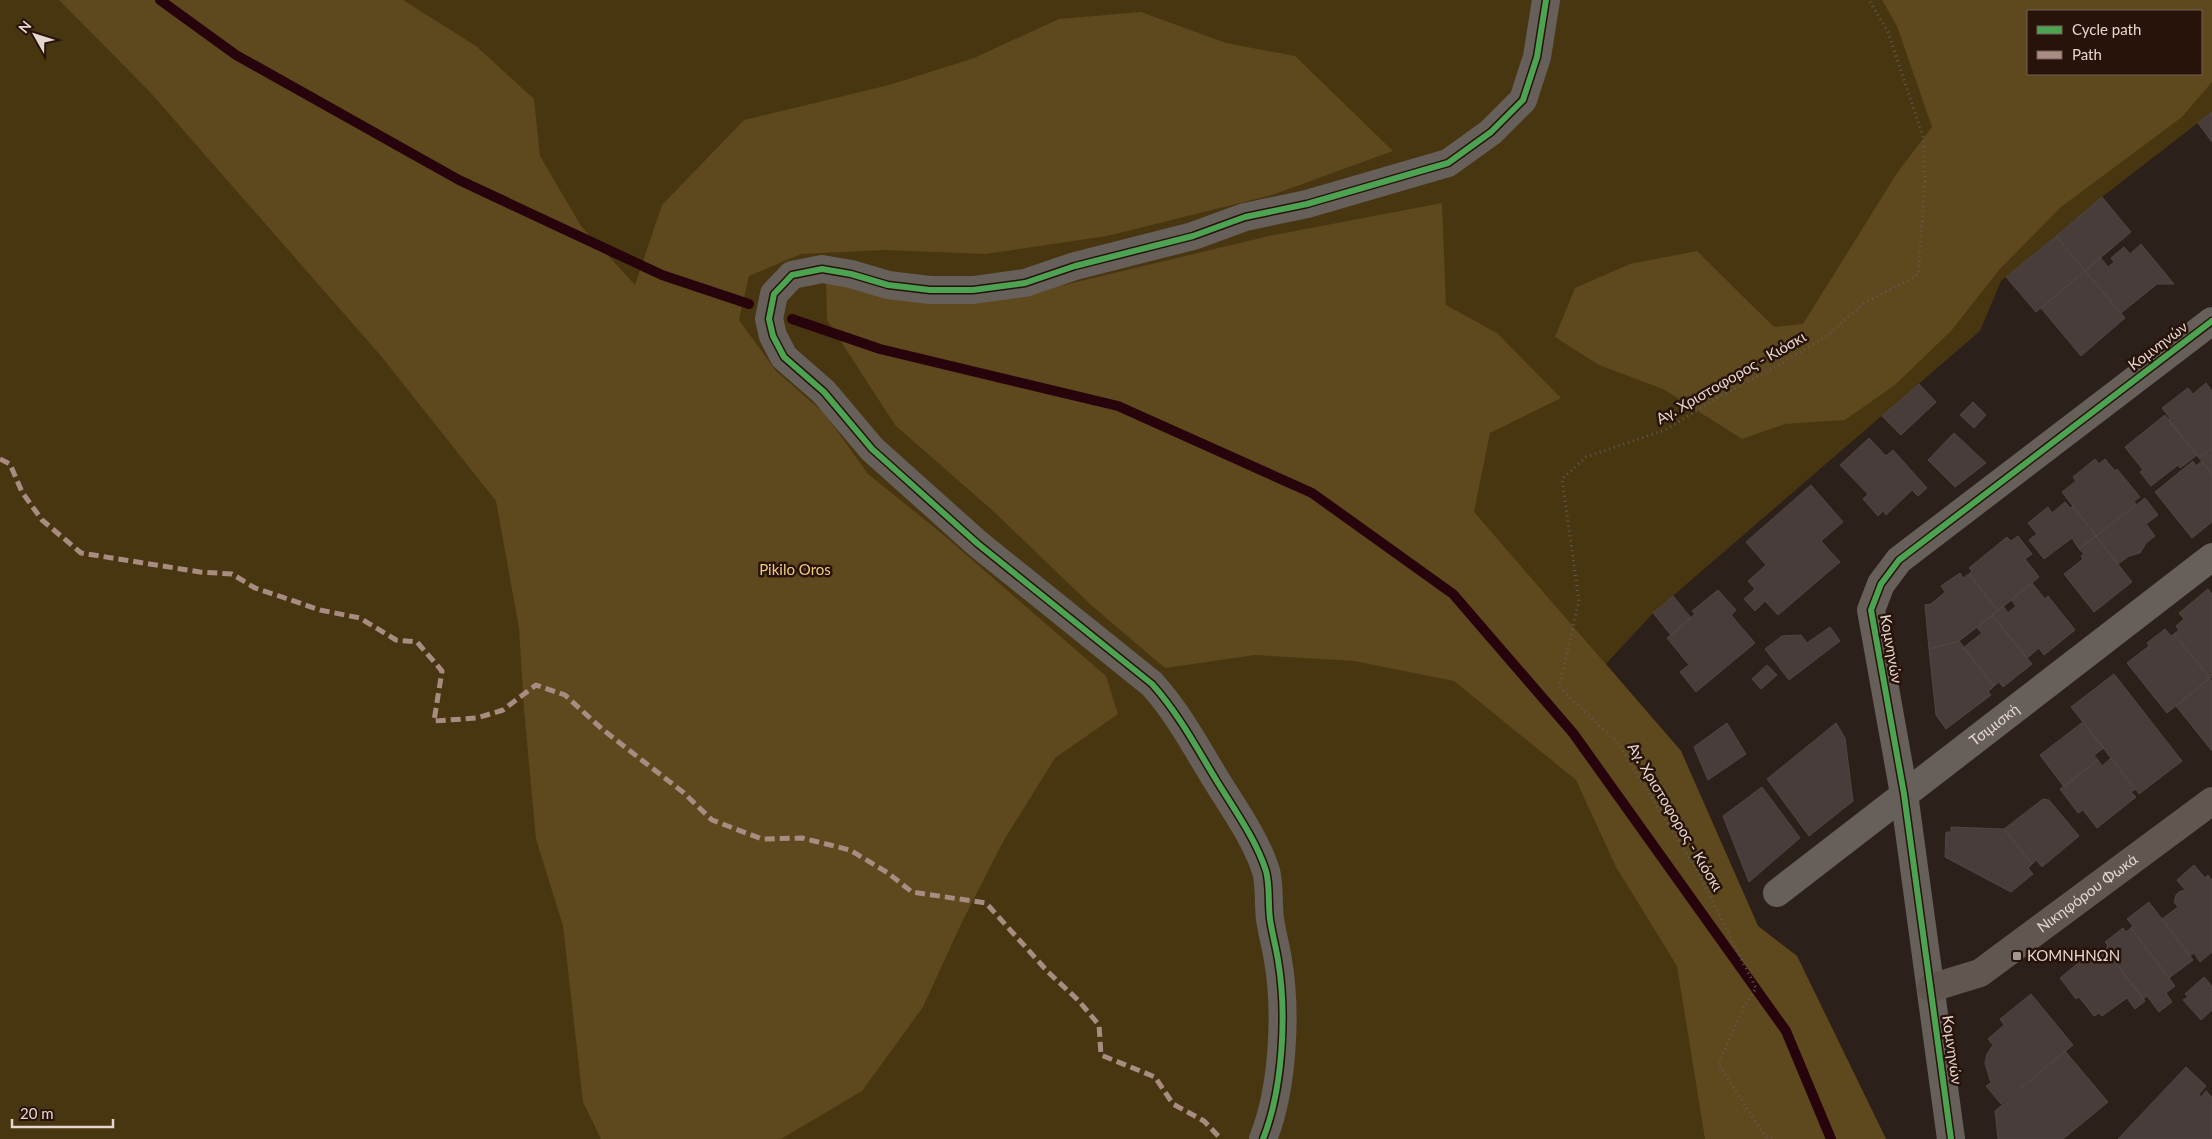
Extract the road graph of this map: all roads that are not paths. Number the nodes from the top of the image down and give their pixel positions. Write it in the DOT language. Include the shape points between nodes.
graph roads {
  1 [pos="1546,0"];
  2 [pos="2212,320"];
  3 [pos="2212,557"];
  4 [pos="1904,794"];
  5 [pos="2212,801"];
  6 [pos="1777,893"];
  7 [pos="1931,988"];
  8 [pos="1263,1139"];
  9 [pos="1951,1139"];
  1 -- 8 [label="street" via="1538,57 1523,100 1491,132 1448,163 1307,204 1245,217 1193,236 1075,266 1025,283 973,290 930,290 888,285 822,269 792,275 774,294 769,319 773,336 784,356 824,392 872,449 942,514 1152,684 1178,715 1245,826 1266,871 1270,921 1279,962 1282,1018 1280,1076"];
  2 -- 4 [label="street, Κομνηνών" via="1900,560 1881,584 1871,610"];
  3 -- 4 [label="street, Τσιμισκή"];
  4 -- 6 [label="street, Τσιμισκή"];
  4 -- 7 [label="street, Κομνηνών"];
  5 -- 7 [label="street, Νικηφόρου Φωκά" via="1980,973"];
  7 -- 9 [label="street, Κομνηνών"];
}
